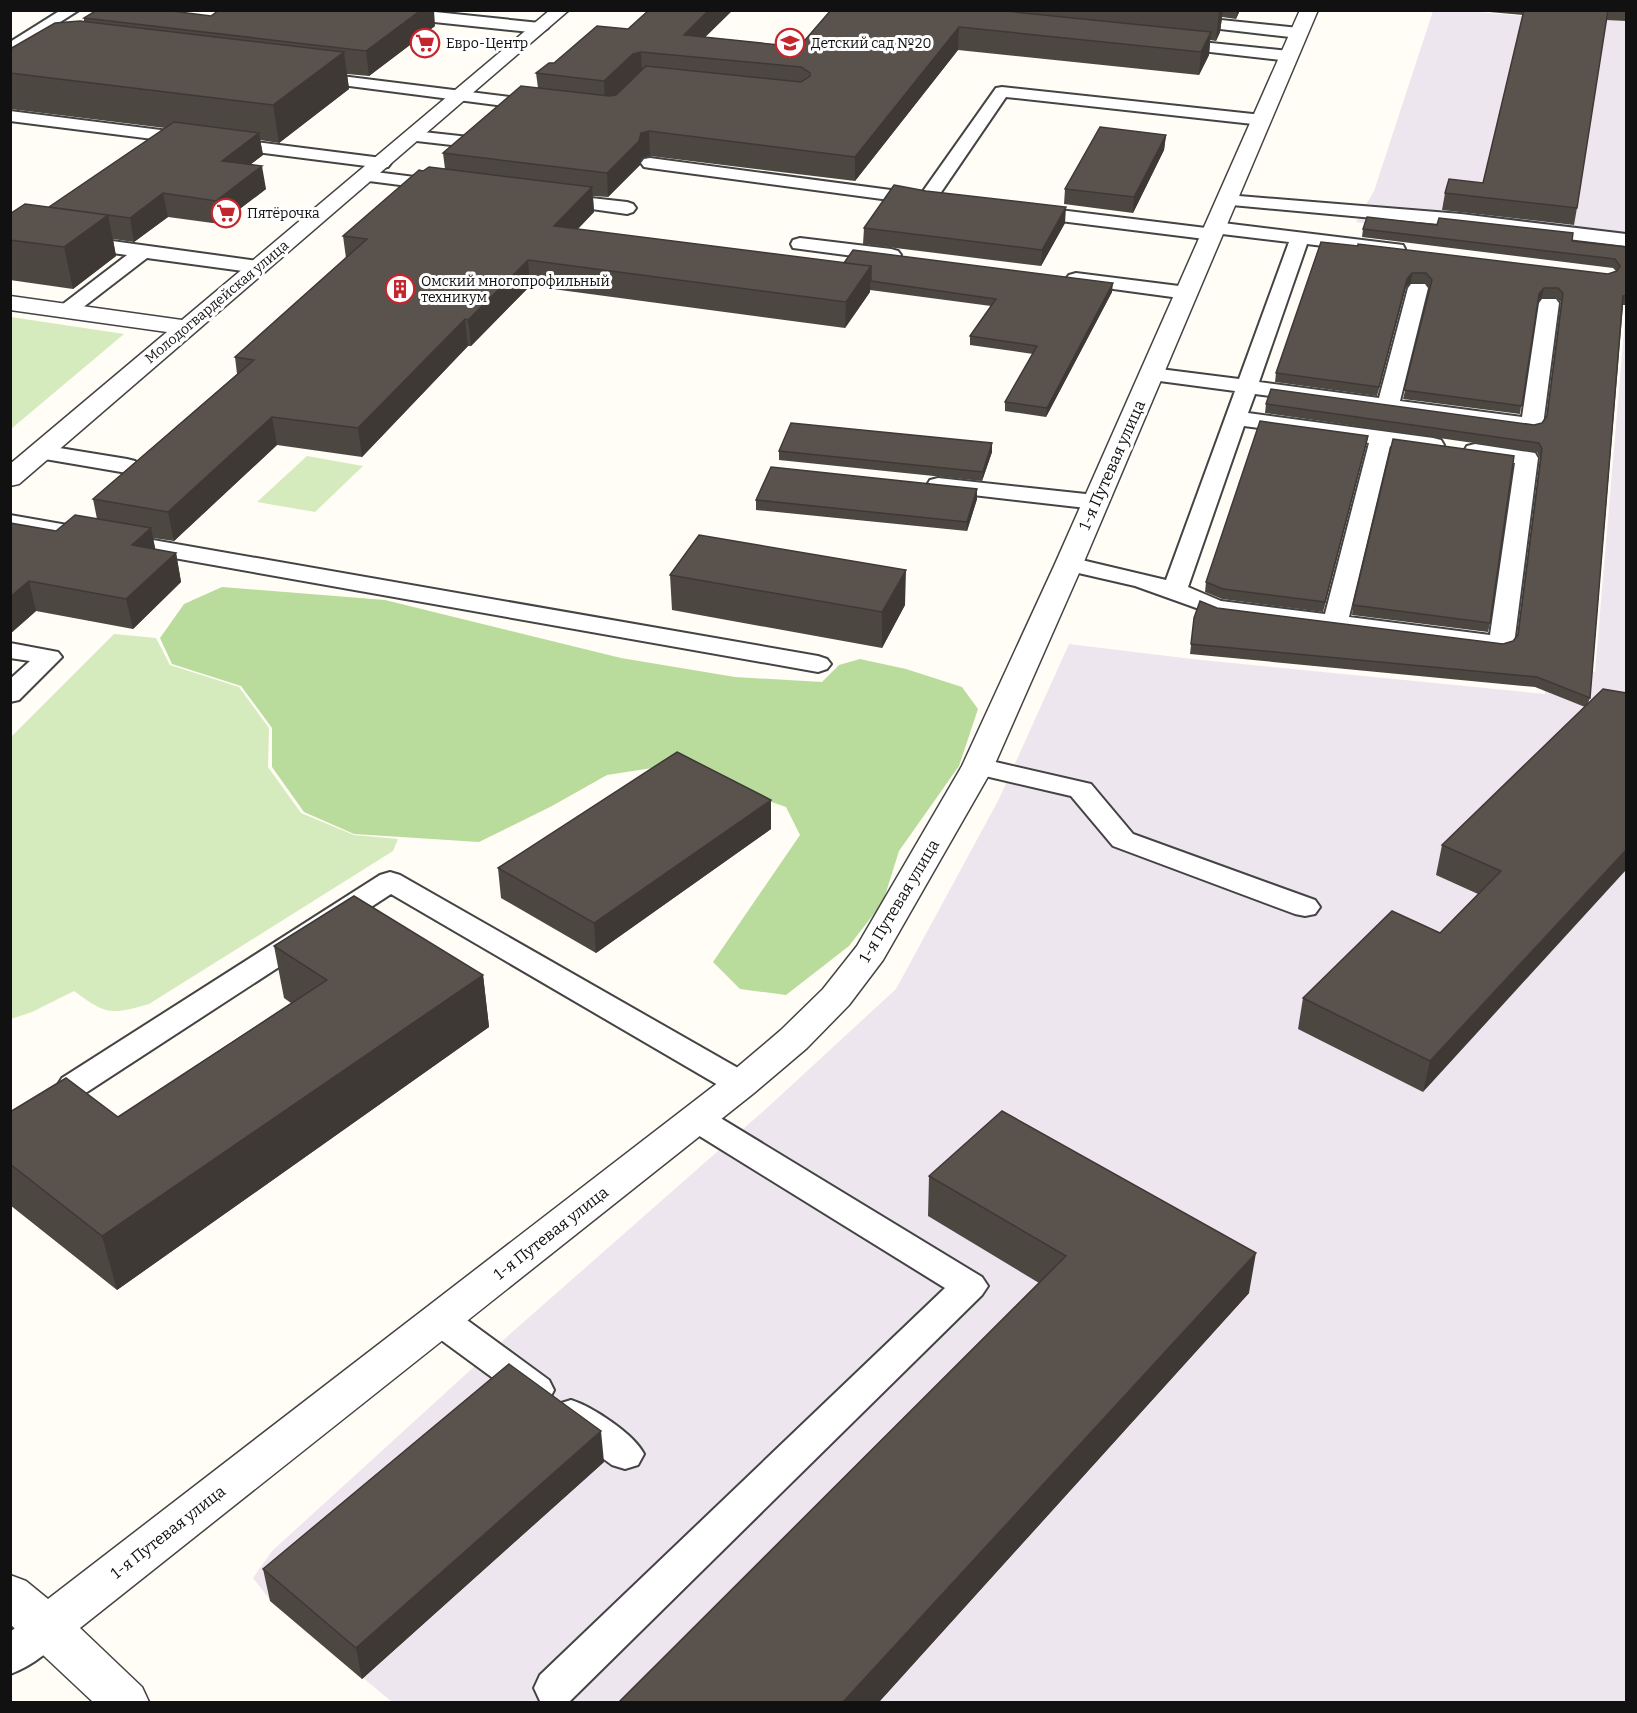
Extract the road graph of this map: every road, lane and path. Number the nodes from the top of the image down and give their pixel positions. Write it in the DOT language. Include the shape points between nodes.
graph roads {
  1 [pos="72,10"];
  2 [pos="561,10"];
  3 [pos="394,13"];
  4 [pos="1170,20"];
  5 [pos="540,28"];
  6 [pos="1299,33"];
  7 [pos="1156,42"];
  8 [pos="14,57"];
  9 [pos="296,75"];
  10 [pos="462,96"];
  11 [pos="555,107"];
  12 [pos="10,116"];
  13 [pos="1262,120"];
  14 [pos="414,136"];
  15 [pos="470,142"];
  16 [pos="650,163"];
  17 [pos="375,169"];
  18 [pos="467,188"];
  19 [pos="536,197"];
  20 [pos="926,200"];
  21 [pos="950,203"];
  22 [pos="627,208"];
  23 [pos="1008,210"];
  24 [pos="1218,221"];
  25 [pos="10,233"];
  26 [pos="1300,238"];
  27 [pos="1626,240"];
  28 [pos="800,244"];
  29 [pos="144,251"];
  30 [pos="1418,252"];
  31 [pos="904,257"];
  32 [pos="258,267"];
  33 [pos="1054,276"];
  34 [pos="1418,288"];
  35 [pos="1187,293"];
  36 [pos="10,303"];
  37 [pos="1549,303"];
  38 [pos="66,311"];
  39 [pos="186,328"];
  40 [pos="1152,374"];
  41 [pos="1247,386"];
  42 [pos="1388,405"];
  43 [pos="1236,418"];
  44 [pos="1381,438"];
  45 [pos="41,452"];
  46 [pos="127,466"];
  47 [pos="10,478"];
  48 [pos="918,483"];
  49 [pos="1095,502"];
  50 [pos="10,522"];
  51 [pos="1069,564"];
  52 [pos="1175,589"];
  53 [pos="1336,621"];
  54 [pos="10,650"];
  55 [pos="818,664"];
  56 [pos="10,694"];
  57 [pos="978,766"];
  58 [pos="1305,907"];
  59 [pos="741,1084"];
  60 [pos="73,1086"];
  61 [pos="697,1119"];
  62 [pos="440,1319"];
  63 [pos="625,1454"];
  64 [pos="10,1595"];
  65 [pos="47,1627"];
  66 [pos="10,1656"];
  67 [pos="555,1688"];
  68 [pos="125,1702"];
  1 -- 8 [label="lane"];
  2 -- 5 [label="street, Молодогвардейская улица"];
  3 -- 5 [label="lane"];
  4 -- 6 [label="lane"];
  5 -- 10 [label="street, Молодогвардейская улица"];
  6 -- 7 [label="lane"];
  6 -- 13 [label="street, 1-я Путевая улица"];
  9 -- 10 [label="lane"];
  10 -- 11 [label="lane"];
  10 -- 14 [label="street, Молодогвардейская улица"];
  12 -- 17 [label="lane"];
  13 -- 20 [label="lane" via="1002,92"];
  13 -- 24 [label="street, 1-я Путевая улица"];
  14 -- 15 [label="lane"];
  14 -- 17 [label="street, Молодогвардейская улица"];
  16 -- 20 [label="lane"];
  17 -- 18 [label="lane"];
  17 -- 32 [label="street, Молодогвардейская улица"];
  19 -- 22 [label="lane"];
  20 -- 21 [label="lane"];
  23 -- 24 [label="lane"];
  24 -- 26 [label="lane"];
  24 -- 27 [label="lane" via="1461,220"];
  24 -- 35 [label="street, 1-я Путевая улица"];
  25 -- 29 [label="lane"];
  26 -- 30 [label="lane"];
  26 -- 41 [label="lane"];
  28 -- 31 [label="lane"];
  29 -- 32 [label="lane"];
  29 -- 38 [label="lane"];
  32 -- 39 [label="street, Молодогвардейская улица"];
  33 -- 35 [label="lane"];
  34 -- 42 [label="lane"];
  35 -- 40 [label="street, 1-я Путевая улица"];
  36 -- 38 [label="street"];
  37 -- 42 [label="lane" via="1532,425"];
  38 -- 39 [label="street"];
  39 -- 45 [label="street, Молодогвардейская улица"];
  40 -- 41 [label="lane"];
  40 -- 49 [label="street, 1-я Путевая улица"];
  41 -- 42 [label="lane"];
  41 -- 43 [label="lane"];
  43 -- 44 [label="lane"];
  43 -- 52 [label="lane"];
  44 -- 53 [label="lane"];
  44 -- 53 [label="lane" via="1527,458 1501,644"];
  45 -- 46 [label="lane"];
  45 -- 47 [label="street, Молодогвардейская улица"];
  48 -- 49 [label="lane"];
  49 -- 51 [label="street, 1-я Путевая улица"];
  50 -- 55 [label="lane"];
  51 -- 52 [label="lane" via="1118,572"];
  51 -- 57 [label="street, 1-я Путевая улица"];
  52 -- 53 [label="lane" via="1216,608"];
  54 -- 56 [label="lane" via="49,657"];
  57 -- 58 [label="lane" via="1081,790 1123,840"];
  57 -- 59 [label="street, 1-я Путевая улица" via="871,952 836,997"];
  59 -- 60 [label="lane" via="390,881"];
  59 -- 61 [label="street, 1-я Путевая улица"];
  61 -- 62 [label="street, 1-я Путевая улица"];
  61 -- 67 [label="lane" via="970,1286"];
  62 -- 63 [label="lane"];
  62 -- 65 [label="street, 1-я Путевая улица"];
  64 -- 65 [label="street"];
  65 -- 66 [label="lane"];
  65 -- 68 [label="street"];
}
